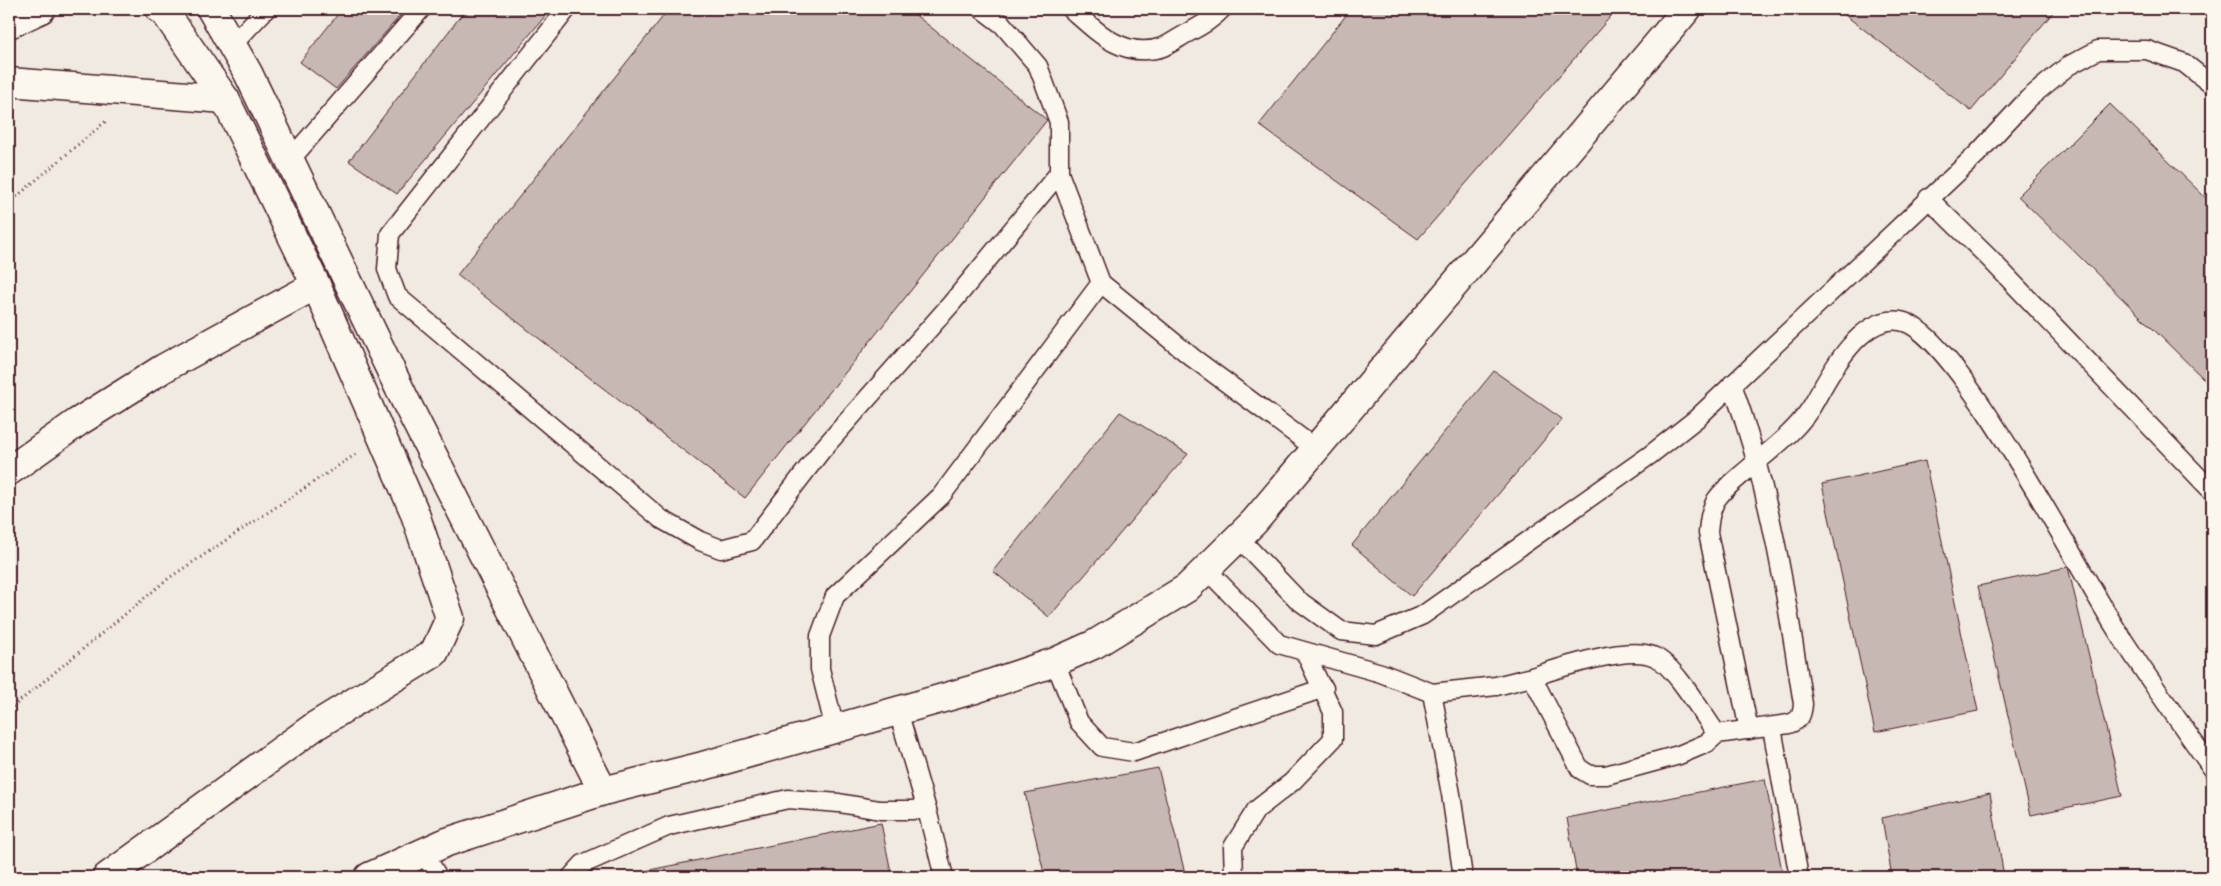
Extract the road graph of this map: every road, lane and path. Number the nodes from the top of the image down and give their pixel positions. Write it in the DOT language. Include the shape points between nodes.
graph roads {
  1 [pos="41,9"];
  2 [pos="160,9"];
  3 [pos="210,9"];
  4 [pos="266,9"];
  5 [pos="421,9"];
  6 [pos="567,9"];
  7 [pos="982,9"];
  8 [pos="1071,9"];
  9 [pos="1222,9"];
  10 [pos="1687,9"];
  11 [pos="9,24"];
  12 [pos="232,45"];
  13 [pos="9,82"];
  14 [pos="2212,85"];
  15 [pos="140,92"];
  16 [pos="225,99"];
  17 [pos="290,160"];
  18 [pos="1059,174"];
  19 [pos="1928,198"];
  20 [pos="9,203"];
  21 [pos="1101,284"];
  22 [pos="316,285"];
  23 [pos="1732,384"];
  24 [pos="383,437"];
  25 [pos="1316,449"];
  26 [pos="1757,461"];
  27 [pos="9,471"];
  28 [pos="2212,491"];
  29 [pos="1239,538"];
  30 [pos="1208,570"];
  31 [pos="1305,652"];
  32 [pos="1055,662"];
  33 [pos="1532,677"];
  34 [pos="1324,688"];
  35 [pos="1432,693"];
  36 [pos="9,710"];
  37 [pos="898,711"];
  38 [pos="1772,728"];
  39 [pos="835,729"];
  40 [pos="1749,730"];
  41 [pos="1717,734"];
  42 [pos="2212,768"];
  43 [pos="603,791"];
  44 [pos="927,810"];
  45 [pos="424,852"];
  46 [pos="107,877"];
  47 [pos="370,877"];
  48 [pos="438,877"];
  49 [pos="571,877"];
  50 [pos="944,877"];
  51 [pos="1234,877"];
  52 [pos="1464,877"];
  53 [pos="1799,877"];
  1 -- 11 [label="street"];
  2 -- 16 [label="street"];
  3 -- 12 [label="street"];
  4 -- 12 [label="lane"];
  5 -- 17 [label="lane"];
  6 -- 18 [label="lane" via="390,234 386,269 397,296 661,519 721,549 752,541 821,451 951,304"];
  7 -- 18 [label="lane" via="1002,24 1038,66 1059,122"];
  8 -- 9 [label="lane" via="1108,41 1127,48 1148,49 1163,47 1213,18"];
  10 -- 25 [label="street"];
  12 -- 17 [label="street"];
  13 -- 15 [label="street"];
  14 -- 19 [label="lane" via="2184,63 2147,50 2098,50 2068,66 2028,99 1977,154"];
  15 -- 16 [label="street"];
  15 -- 20 [label="path"];
  16 -- 22 [label="street"];
  17 -- 43 [label="street" via="405,400"];
  18 -- 21 [label="lane"];
  19 -- 23 [label="lane"];
  19 -- 28 [label="lane"];
  21 -- 25 [label="lane" via="1193,358"];
  21 -- 39 [label="lane" via="941,496 835,596 820,636 820,669"];
  22 -- 24 [label="street"];
  22 -- 27 [label="street" via="164,368 78,422"];
  23 -- 26 [label="lane"];
  23 -- 29 [label="lane" via="1650,455 1423,615 1376,635 1341,631 1298,600"];
  24 -- 36 [label="path" via="170,578"];
  24 -- 46 [label="street" via="414,511 450,618 434,653 315,726"];
  25 -- 29 [label="street"];
  26 -- 38 [label="lane" via="1774,526 1803,704 1798,721"];
  26 -- 40 [label="lane" via="1717,499 1710,514 1708,533"];
  26 -- 42 [label="lane" via="1811,410 1833,367 1858,338 1877,325 1898,320 1914,325 1958,372 2037,491 2119,634"];
  29 -- 30 [label="street"];
  30 -- 31 [label="lane" via="1278,644"];
  30 -- 32 [label="street" via="1187,588 1120,629"];
  31 -- 34 [label="lane"];
  31 -- 35 [label="lane" via="1381,673"];
  32 -- 34 [label="lane" via="1079,722 1102,747 1134,752"];
  32 -- 37 [label="street"];
  33 -- 35 [label="lane" via="1496,686"];
  33 -- 41 [label="lane" via="1635,652 1655,657 1674,674"];
  33 -- 41 [label="lane" via="1580,769 1590,775 1606,775 1679,755 1707,743"];
  34 -- 51 [label="lane" via="1333,712 1333,738 1292,782 1256,810 1233,847"];
  35 -- 52 [label="lane"];
  37 -- 39 [label="street"];
  37 -- 44 [label="lane"];
  38 -- 40 [label="lane"];
  38 -- 53 [label="lane"];
  39 -- 43 [label="street"];
  40 -- 41 [label="lane"];
  43 -- 45 [label="street"];
  44 -- 49 [label="lane" via="880,810 788,799 669,826 583,864"];
  44 -- 50 [label="lane"];
  45 -- 47 [label="street"];
  45 -- 48 [label="lane"];
}
